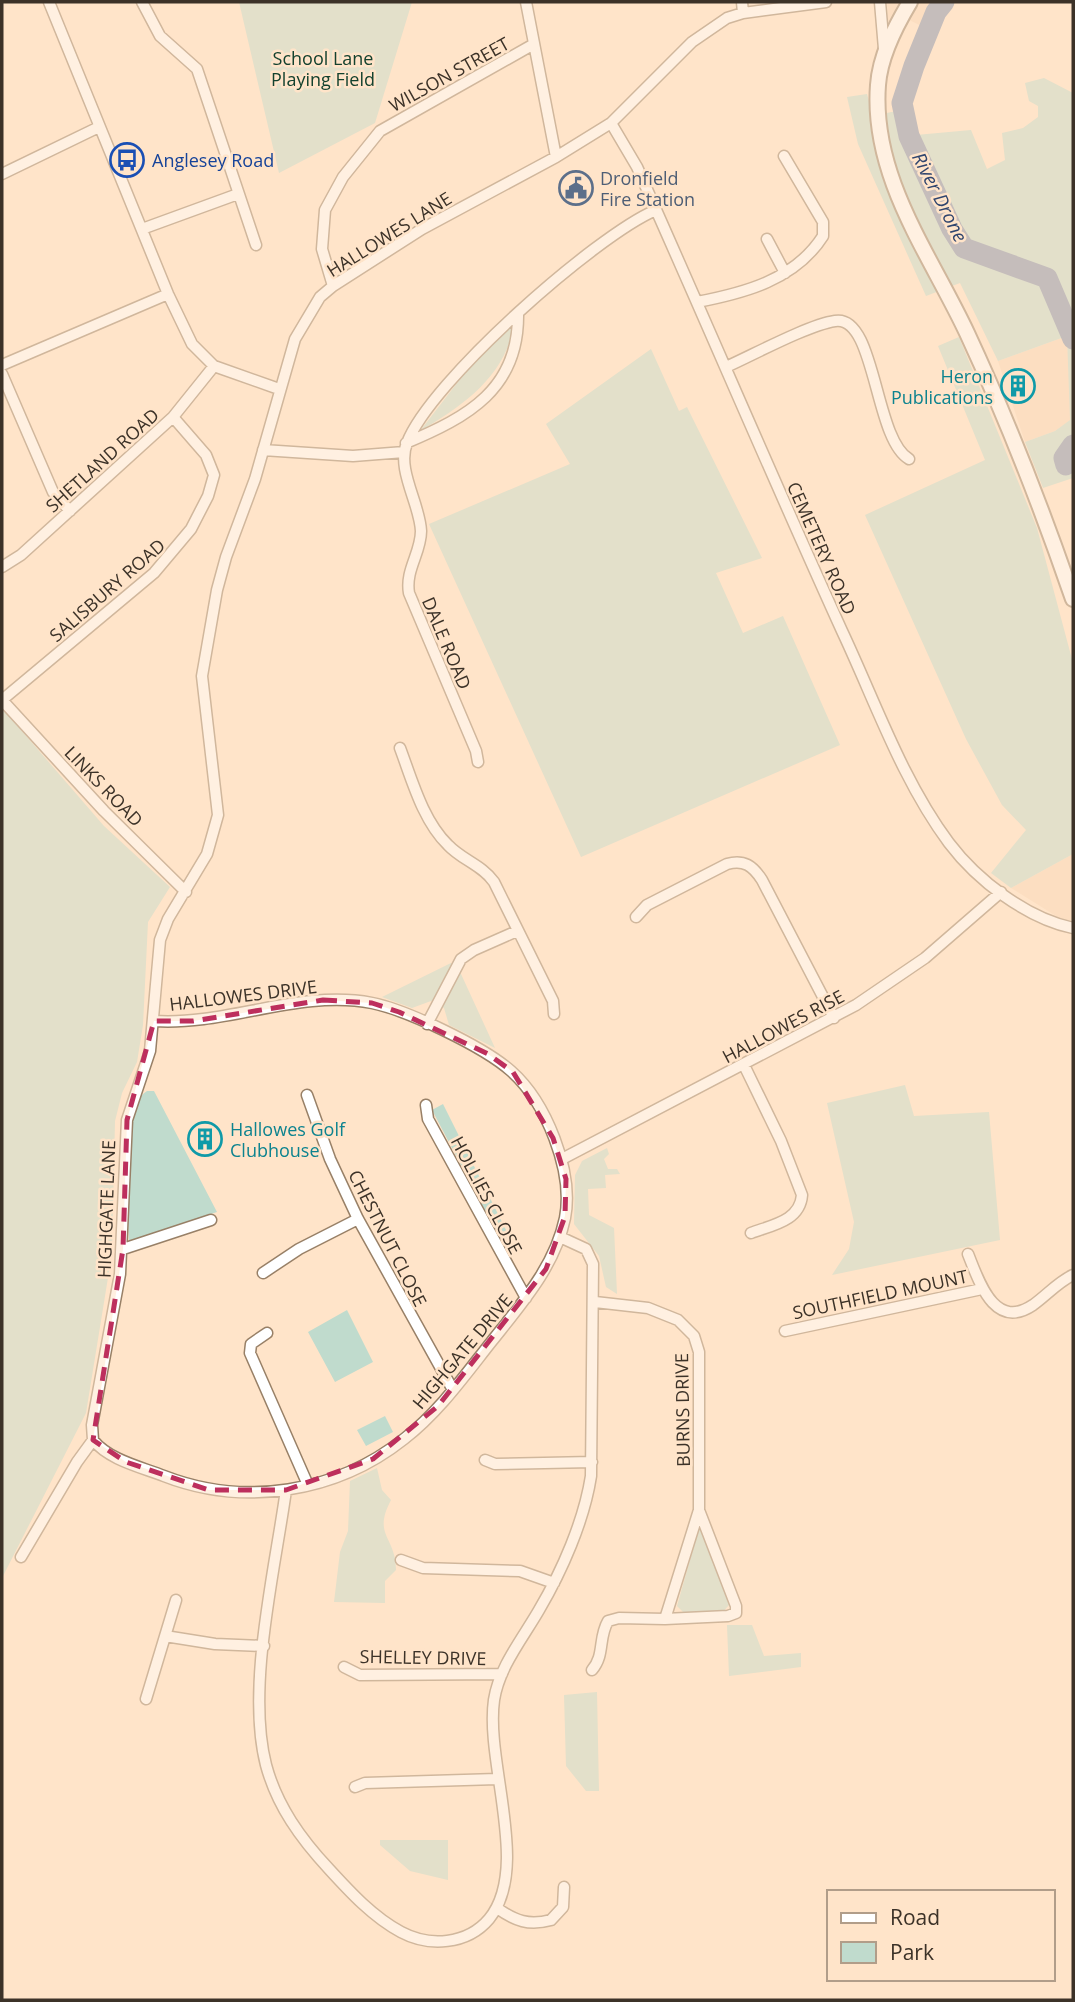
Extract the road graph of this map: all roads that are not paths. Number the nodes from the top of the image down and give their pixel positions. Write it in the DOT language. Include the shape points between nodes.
graph roads {
  1 [pos="50,2"];
  2 [pos="142,2"];
  3 [pos="526,2"];
  4 [pos="826,2"];
  5 [pos="880,2"];
  6 [pos="910,2"];
  7 [pos="743,7"];
  8 [pos="534,44"];
  9 [pos="885,53"];
  10 [pos="611,123"];
  11 [pos="99,127"];
  12 [pos="784,156"];
  13 [pos="555,158"];
  14 [pos="2,174"];
  15 [pos="238,194"];
  16 [pos="656,210"];
  17 [pos="142,229"];
  18 [pos="767,239"];
  19 [pos="256,245"];
  20 [pos="785,273"];
  21 [pos="333,286"];
  22 [pos="168,294"];
  23 [pos="697,303"];
  24 [pos="518,314"];
  25 [pos="2,365"];
  26 [pos="214,366"];
  27 [pos="726,367"];
  28 [pos="2,374"];
  29 [pos="279,388"];
  30 [pos="173,417"];
  31 [pos="405,448"];
  32 [pos="263,450"];
  33 [pos="909,459"];
  34 [pos="69,511"];
  35 [pos="2,567"];
  36 [pos="1073,599"];
  37 [pos="2,700"];
  38 [pos="400,748"];
  39 [pos="478,762"];
  40 [pos="186,891"];
  41 [pos="1001,892"];
  42 [pos="636,917"];
  43 [pos="1073,928"];
  44 [pos="517,931"];
  45 [pos="554,1014"];
  46 [pos="834,1018"];
  47 [pos="154,1021"];
  48 [pos="427,1024"];
  49 [pos="744,1065"];
  50 [pos="307,1095"];
  51 [pos="426,1105"];
  52 [pos="562,1159"];
  53 [pos="359,1219"];
  54 [pos="211,1220"];
  55 [pos="751,1233"];
  56 [pos="560,1237"];
  57 [pos="123,1249"];
  58 [pos="968,1254"];
  59 [pos="263,1273"];
  60 [pos="1073,1275"];
  61 [pos="982,1289"];
  62 [pos="526,1298"];
  63 [pos="595,1302"];
  64 [pos="785,1331"];
  65 [pos="267,1333"];
  66 [pos="453,1390"];
  67 [pos="93,1440"];
  68 [pos="485,1460"];
  69 [pos="592,1462"];
  70 [pos="307,1485"];
  71 [pos="286,1490"];
  72 [pos="699,1510"];
  73 [pos="21,1558"];
  74 [pos="401,1560"];
  75 [pos="554,1583"];
  76 [pos="176,1600"];
  77 [pos="665,1619"];
  78 [pos="165,1636"];
  79 [pos="264,1646"];
  80 [pos="344,1667"];
  81 [pos="592,1670"];
  82 [pos="502,1674"];
  83 [pos="146,1699"];
  84 [pos="497,1779"];
  85 [pos="355,1787"];
  86 [pos="564,1887"];
  87 [pos="497,1908"];
  1 -- 11 [label="street"];
  2 -- 15 [label="street" via="160,36 197,69"];
  3 -- 8 [label="street"];
  4 -- 7 [label="street, HALLOWES LANE"];
  5 -- 9 [label="street"];
  6 -- 9 [label="main road"];
  7 -- 10 [label="street, HALLOWES LANE" via="692,42"];
  8 -- 13 [label="street"];
  8 -- 21 [label="street, WILSON STREET" via="380,131 342,177 325,210 323,249"];
  9 -- 36 [label="main road" via="878,99 890,172 904,211 967,332"];
  10 -- 13 [label="street, HALLOWES LANE"];
  10 -- 16 [label="street, CEMETERY ROAD"];
  11 -- 14 [label="street"];
  11 -- 17 [label="street"];
  12 -- 20 [label="street" via="825,230 818,244"];
  13 -- 21 [label="street, HALLOWES LANE" via="443,217"];
  15 -- 17 [label="street"];
  15 -- 19 [label="street"];
  16 -- 23 [label="street, CEMETERY ROAD"];
  16 -- 24 [label="street" via="606,240"];
  17 -- 22 [label="street"];
  18 -- 20 [label="street"];
  20 -- 23 [label="street" via="748,291"];
  21 -- 29 [label="street, HALLOWES LANE" via="307,316"];
  22 -- 25 [label="street"];
  22 -- 26 [label="street" via="192,344"];
  23 -- 27 [label="street, CEMETERY ROAD"];
  24 -- 31 [label="street" via="448,383"];
  24 -- 31 [label="street" via="517,346 496,388 453,421"];
  26 -- 29 [label="street"];
  26 -- 30 [label="street, SHETLAND ROAD"];
  27 -- 33 [label="street" via="826,323 845,320 860,338 888,429"];
  27 -- 41 [label="street, CEMETERY ROAD" via="916,789 950,844"];
  28 -- 34 [label="street" via="53,492"];
  29 -- 32 [label="street, HALLOWES LANE"];
  30 -- 34 [label="street, SHETLAND ROAD"];
  30 -- 37 [label="street, SALISBURY ROAD" via="206,455 214,475 191,529 154,573"];
  31 -- 32 [label="street" via="353,456"];
  31 -- 39 [label="street, DALE ROAD" via="421,534 407,581 409,593"];
  32 -- 40 [label="street, HALLOWES LANE" via="226,557 205,652 203,700 218,815 207,854"];
  34 -- 35 [label="street, SHETLAND ROAD"];
  37 -- 40 [label="street, LINKS ROAD" via="104,811"];
  38 -- 44 [label="street" via="433,825 449,847 487,873"];
  40 -- 47 [label="street, HIGHGATE LANE" via="163,930"];
  41 -- 43 [label="street, CEMETERY ROAD" via="1038,915"];
  41 -- 46 [label="street, HALLOWES RISE" via="926,958"];
  42 -- 46 [label="street" via="647,905 727,864 736,861 751,866"];
  44 -- 45 [label="street" via="553,1001"];
  44 -- 48 [label="street" via="461,959"];
  46 -- 49 [label="street, HALLOWES RISE"];
  47 -- 48 [label="street, HALLOWES DRIVE" via="193,1021 323,1000 372,1003"];
  47 -- 57 [label="street, HIGHGATE LANE" via="150,1051 127,1120"];
  48 -- 52 [label="street, HALLOWES DRIVE" via="488,1054 513,1072"];
  49 -- 52 [label="street, HALLOWES RISE"];
  49 -- 55 [label="street" via="782,1141 802,1195 802,1204 792,1217"];
  50 -- 53 [label="street, CHESTNUT CLOSE" via="330,1159"];
  51 -- 62 [label="street, HOLLIES CLOSE" via="439,1140"];
  52 -- 56 [label="street, HIGHGATE DRIVE" via="567,1195"];
  53 -- 59 [label="street"];
  53 -- 66 [label="street, CHESTNUT CLOSE"];
  54 -- 57 [label="street"];
  56 -- 62 [label="street, HIGHGATE DRIVE"];
  56 -- 63 [label="street" via="579,1244 591,1256"];
  57 -- 67 [label="street, HIGHGATE LANE"];
  58 -- 61 [label="street"];
  60 -- 61 [label="street" via="1020,1311 998,1308"];
  61 -- 64 [label="street, SOUTHFIELD MOUNT"];
  62 -- 66 [label="street, HIGHGATE DRIVE"];
  63 -- 69 [label="street"];
  63 -- 72 [label="street, BURNS DRIVE" via="657,1311 678,1320 694,1336 700,1363"];
  65 -- 70 [label="street" via="251,1344 250,1353"];
  66 -- 70 [label="street, HIGHGATE DRIVE" via="394,1446 349,1471"];
  67 -- 71 [label="street, HIGHGATE DRIVE" via="126,1462 209,1490 240,1494"];
  67 -- 73 [label="street, HIGHGATE LANE"];
  68 -- 69 [label="street" via="495,1464"];
  69 -- 75 [label="street" via="587,1496"];
  70 -- 71 [label="street, HIGHGATE DRIVE"];
  71 -- 79 [label="street"];
  72 -- 77 [label="street, BURNS DRIVE"];
  72 -- 77 [label="street, BURNS DRIVE" via="736,1612"];
  74 -- 75 [label="street" via="424,1568 520,1571"];
  75 -- 82 [label="street"];
  76 -- 78 [label="street"];
  77 -- 81 [label="street, BURNS DRIVE" via="608,1622 602,1655"];
  78 -- 79 [label="street"];
  78 -- 83 [label="street"];
  79 -- 87 [label="street" via="260,1702 266,1765 288,1816 314,1853 365,1906 414,1938 437,1942 461,1938 486,1922"];
  80 -- 82 [label="street, SHELLEY DRIVE" via="360,1675"];
  82 -- 84 [label="street" via="494,1699"];
  84 -- 85 [label="street"];
  84 -- 87 [label="street" via="506,1860"];
  86 -- 87 [label="street" via="563,1907 551,1920 527,1923"];
}
